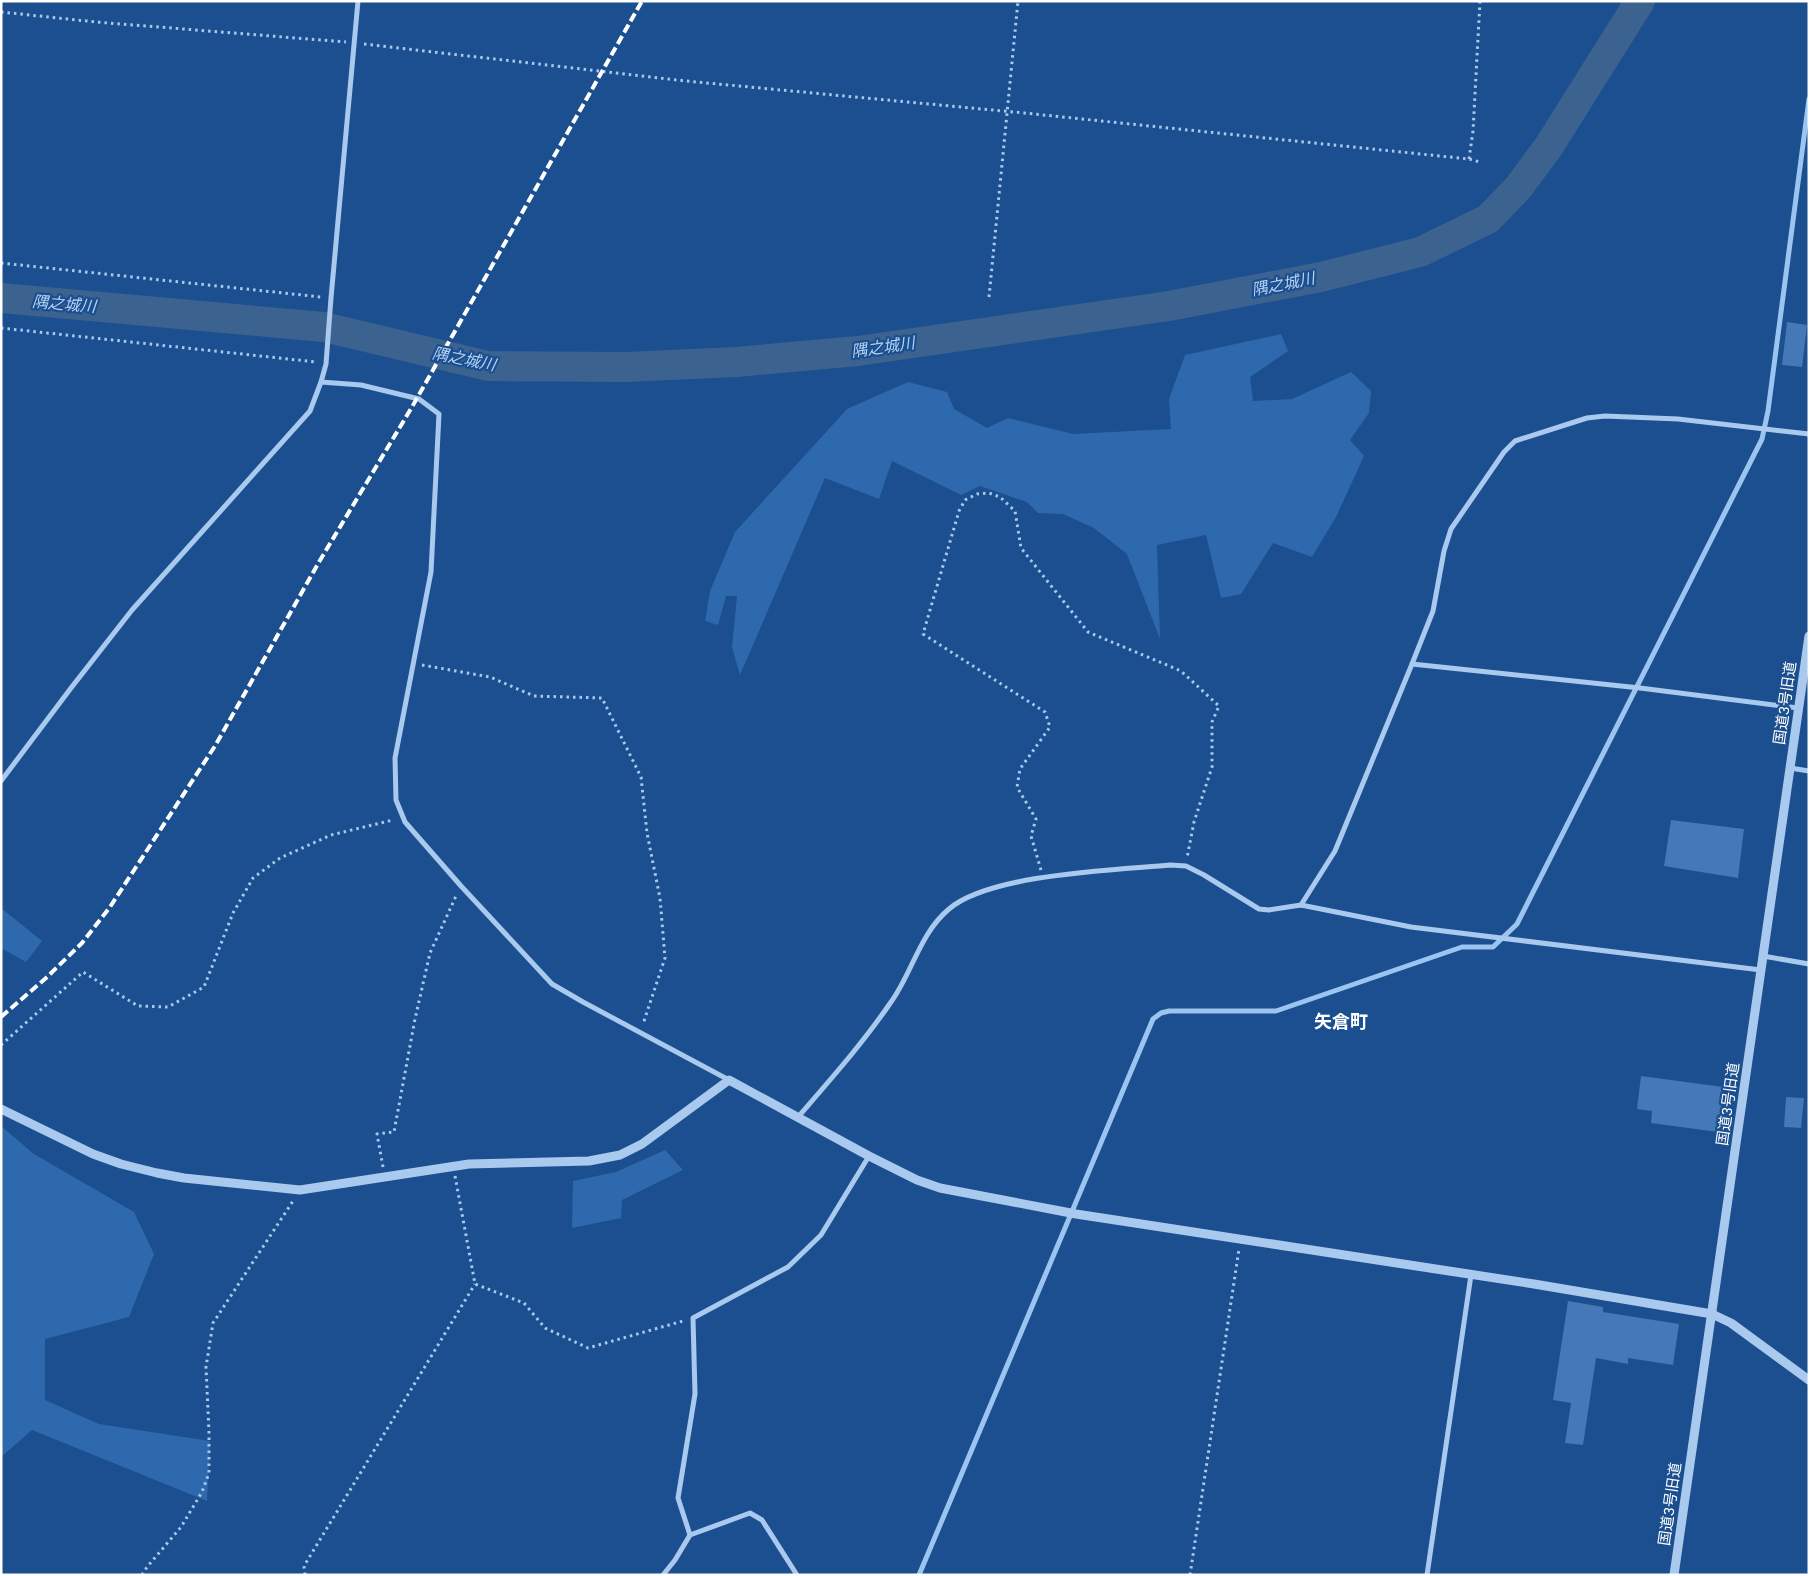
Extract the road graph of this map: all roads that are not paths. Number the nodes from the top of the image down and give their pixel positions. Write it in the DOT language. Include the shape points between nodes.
graph roads {
  1 [pos="358,1"];
  2 [pos="321,382"];
  3 [pos="1809,434"];
  4 [pos="1809,636"];
  5 [pos="1412,664"];
  6 [pos="1798,708"];
  7 [pos="1790,768"];
  8 [pos="1809,771"];
  9 [pos="1,781"];
  10 [pos="1301,905"];
  11 [pos="1763,956"];
  12 [pos="1809,964"];
  13 [pos="1761,970"];
  14 [pos="729,1080"];
  15 [pos="1,1109"];
  16 [pos="798,1117"];
  17 [pos="869,1156"];
  18 [pos="1471,1275"];
  19 [pos="1712,1314"];
  20 [pos="1809,1380"];
  21 [pos="690,1535"];
  22 [pos="663,1575"];
  23 [pos="797,1575"];
  24 [pos="1427,1575"];
  25 [pos="1674,1575"];
  1 -- 2 [label="street" via="326,364"];
  2 -- 9 [label="street" via="310,411 132,610"];
  2 -- 14 [label="street" via="362,385 419,399 438,414 431,572 395,758 396,800 405,822 552,984"];
  3 -- 5 [label="street" via="1605,416 1588,418 1515,441 1504,452 1451,530 1433,611"];
  4 -- 6 [label="street, 国道3号旧道"];
  5 -- 6 [label="street"];
  5 -- 10 [label="street" via="1335,851"];
  6 -- 7 [label="street, 国道3号旧道"];
  7 -- 8 [label="street"];
  7 -- 11 [label="street, 国道3号旧道"];
  10 -- 13 [label="street" via="1410,927"];
  10 -- 16 [label="street" via="1259,909 1186,866 1044,878 967,897 948,909 932,928 893,1001"];
  11 -- 12 [label="street"];
  11 -- 13 [label="street, 国道3号旧道"];
  13 -- 19 [label="street, 国道3号旧道"];
  14 -- 15 [label="street" via="642,1144 620,1155 589,1161 469,1164 300,1190 184,1178 121,1164 93,1154"];
  14 -- 16 [label="street"];
  16 -- 17 [label="street"];
  17 -- 18 [label="street" via="940,1188 1076,1214"];
  17 -- 21 [label="street" via="821,1235 788,1267 693,1318 695,1394 678,1498"];
  18 -- 19 [label="street"];
  18 -- 24 [label="street"];
  19 -- 20 [label="street" via="1731,1323"];
  19 -- 25 [label="street, 国道3号旧道"];
  21 -- 22 [label="street"];
  21 -- 23 [label="street" via="750,1512 762,1520"];
}
